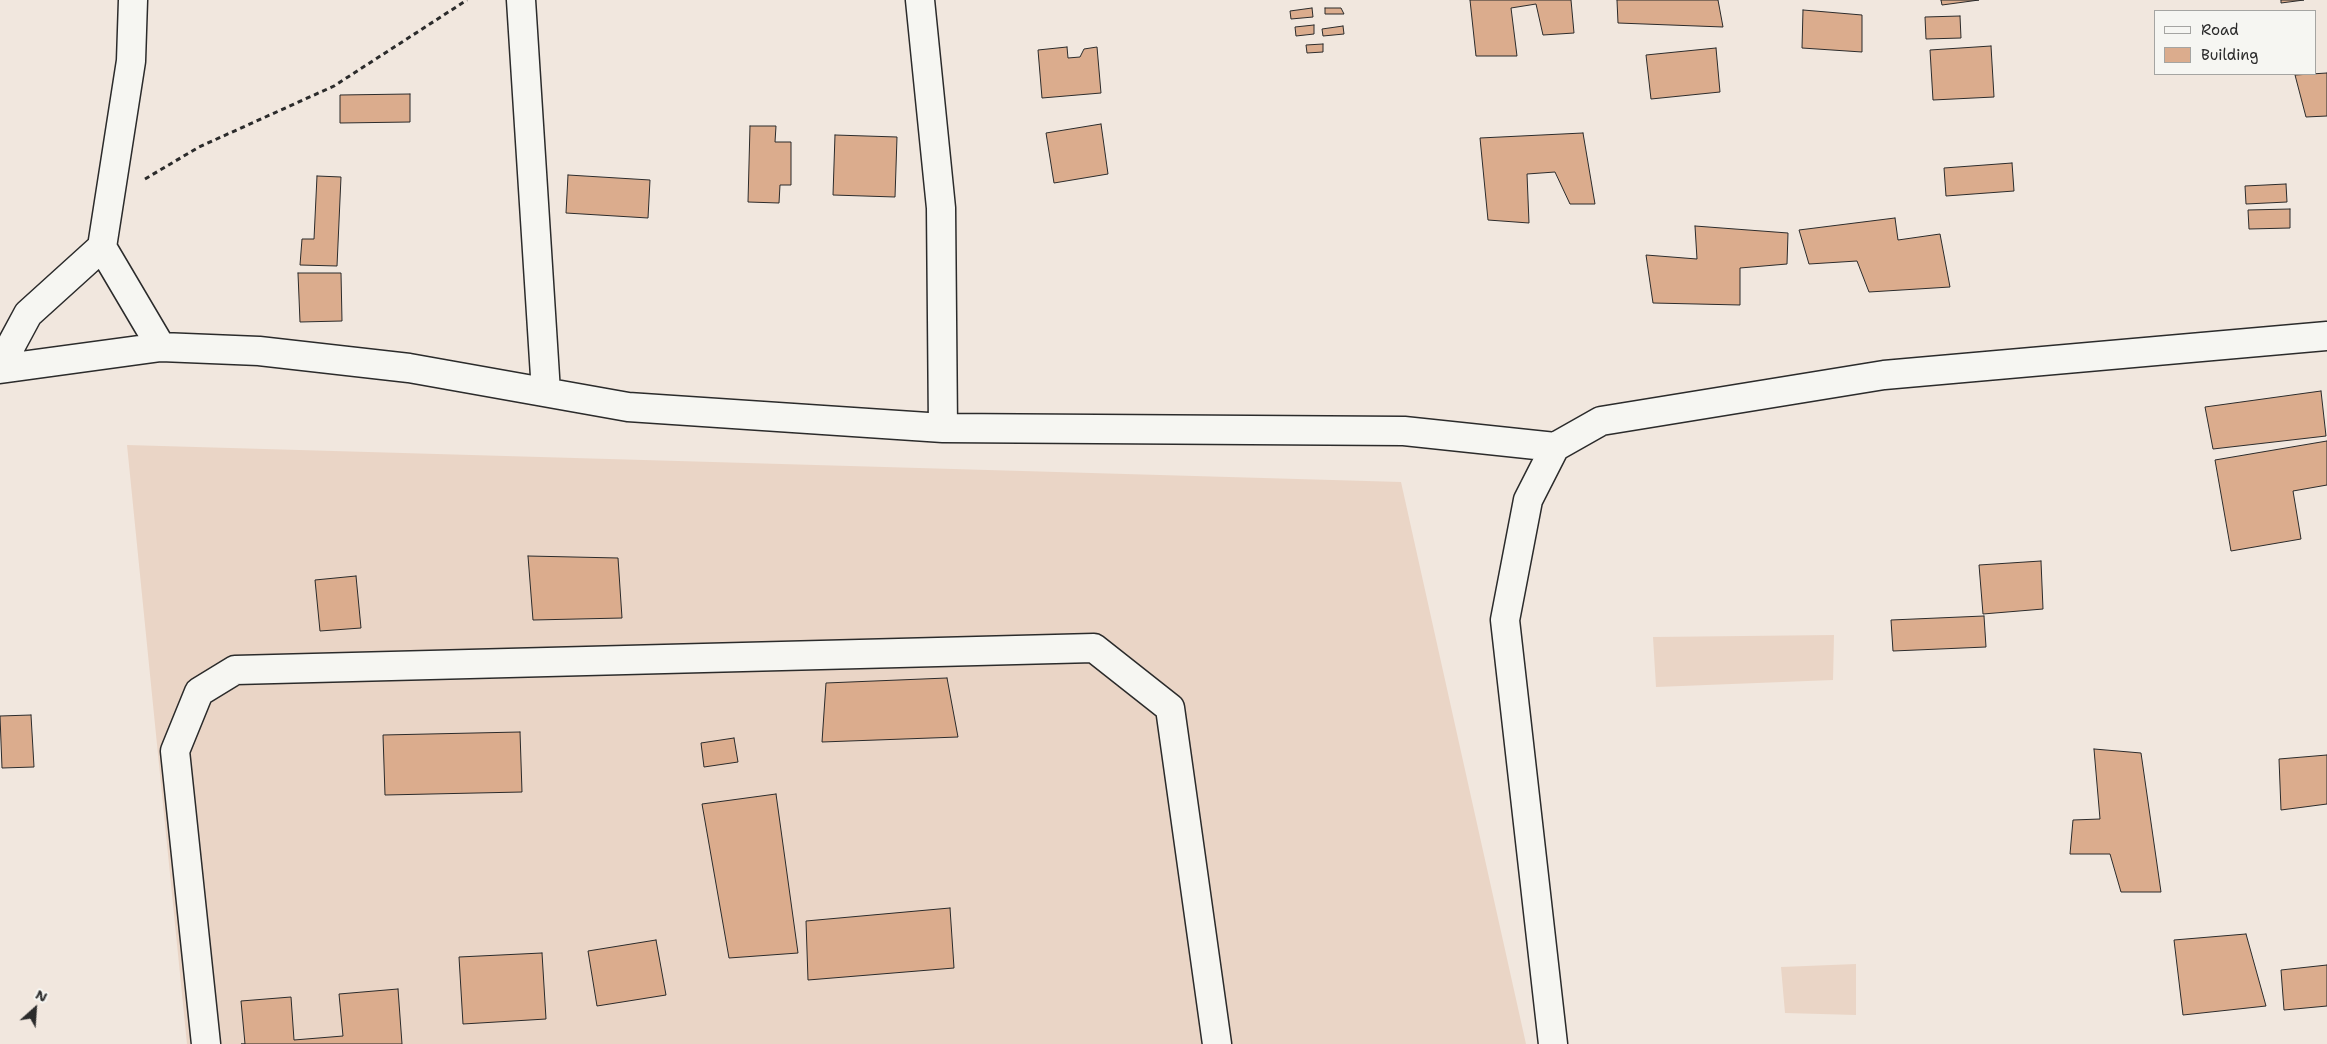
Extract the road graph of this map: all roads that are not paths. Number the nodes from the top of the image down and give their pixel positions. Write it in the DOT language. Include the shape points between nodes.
graph roads {
  1 [pos="133,0"];
  2 [pos="521,0"];
  3 [pos="920,0"];
  4 [pos="102,247"];
  5 [pos="2327,336"];
  6 [pos="161,346"];
  7 [pos="0,368"];
  8 [pos="546,392"];
  9 [pos="943,428"];
  10 [pos="1555,447"];
  11 [pos="206,1044"];
  12 [pos="1217,1044"];
  13 [pos="1553,1044"];
  1 -- 4 [label="street" via="131,61"];
  2 -- 8 [label="street"];
  3 -- 9 [label="street" via="941,208"];
  4 -- 6 [label="street"];
  4 -- 7 [label="street" via="28,314"];
  5 -- 10 [label="street" via="1884,374 1601,420"];
  6 -- 7 [label="street"];
  6 -- 8 [label="street" via="258,351 399,366"];
  8 -- 9 [label="street" via="628,407"];
  9 -- 10 [label="street" via="1404,431"];
  10 -- 13 [label="street" via="1528,500 1505,620"];
  11 -- 12 [label="street" via="175,751 199,692 235,670 1094,648 1170,708"];
}
